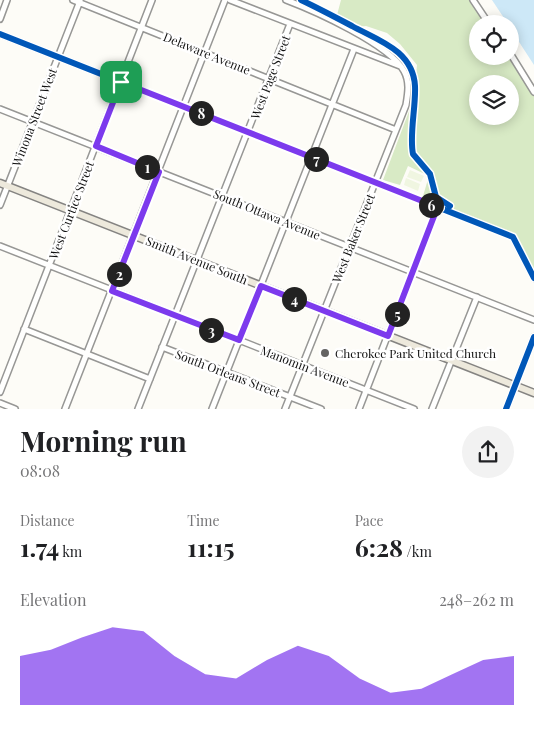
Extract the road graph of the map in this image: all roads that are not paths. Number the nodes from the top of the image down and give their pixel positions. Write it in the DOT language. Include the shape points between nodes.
graph roads {
  1 [pos="7,0"];
  2 [pos="73,0"];
  3 [pos="152,0"];
  4 [pos="225,0"];
  5 [pos="230,0"];
  6 [pos="286,0"];
  7 [pos="473,0"];
  8 [pos="80,1"];
  9 [pos="483,15"];
  10 [pos="0,19"];
  11 [pos="290,24"];
  12 [pos="142,28"];
  13 [pos="0,34"];
  14 [pos="354,49"];
  15 [pos="206,53"];
  16 [pos="57,57"];
  17 [pos="517,65"];
  18 [pos="401,66"];
  19 [pos="270,78"];
  20 [pos="121,82"];
  21 [pos="534,92"];
  22 [pos="333,104"];
  23 [pos="185,107"];
  24 [pos="0,109"];
  25 [pos="32,121"];
  26 [pos="396,130"];
  27 [pos="248,133"];
  28 [pos="96,146"];
  29 [pos="312,157"];
  30 [pos="159,172"];
  31 [pos="375,182"];
  32 [pos="0,183"];
  33 [pos="7,186"];
  34 [pos="223,197"];
  35 [pos="0,206"];
  36 [pos="440,208"];
  37 [pos="70,210"];
  38 [pos="286,222"];
  39 [pos="134,236"];
  40 [pos="0,246"];
  41 [pos="350,247"];
  42 [pos="198,260"];
  43 [pos="49,266"];
  44 [pos="414,272"];
  45 [pos="534,278"];
  46 [pos="261,286"];
  47 [pos="112,291"];
  48 [pos="477,297"];
  49 [pos="324,311"];
  50 [pos="175,316"];
  51 [pos="534,320"];
  52 [pos="24,329"];
  53 [pos="388,336"];
  54 [pos="534,337"];
  55 [pos="239,340"];
  56 [pos="162,347"];
  57 [pos="87,354"];
  58 [pos="451,360"];
  59 [pos="302,365"];
  60 [pos="226,372"];
  61 [pos="150,378"];
  62 [pos="514,386"];
  63 [pos="366,390"];
  64 [pos="0,392"];
  65 [pos="534,393"];
  66 [pos="290,397"];
  67 [pos="0,403"];
  68 [pos="15,409"];
  69 [pos="65,409"];
  70 [pos="138,409"];
  71 [pos="212,409"];
  72 [pos="285,409"];
  73 [pos="321,409"];
  74 [pos="359,409"];
  75 [pos="414,409"];
  76 [pos="432,409"];
  77 [pos="506,409"];
  1 -- 10 [label="street"];
  2 -- 8 [label="street, Delaware Avenue"];
  3 -- 12 [label="street, West Curtice Street"];
  4 -- 15 [label="street"];
  5 -- 11 [label="street"];
  6 -- 18 [label="street" via="368,41 391,55"];
  7 -- 9 [label="street"];
  8 -- 12 [label="street, Delaware Avenue"];
  8 -- 16 [label="street, Winona Street West"];
  11 -- 14 [label="street"];
  11 -- 19 [label="street, West Page Street"];
  12 -- 15 [label="street, Delaware Avenue"];
  12 -- 20 [label="street, West Curtice Street"];
  13 -- 16 [label="street"];
  14 -- 18 [label="street"];
  14 -- 22 [label="street"];
  15 -- 19 [label="street, Delaware Avenue"];
  15 -- 23 [label="street"];
  16 -- 20 [label="street"];
  16 -- 25 [label="street, Winona Street West"];
  17 -- 21 [label="street"];
  18 -- 26 [label="street, West Baker Street" via="408,81 408,92"];
  19 -- 22 [label="street, Delaware Avenue"];
  19 -- 27 [label="street, West Page Street"];
  20 -- 23 [label="street"];
  20 -- 28 [label="street, West Curtice Street"];
  22 -- 26 [label="street, Delaware Avenue"];
  22 -- 29 [label="street"];
  23 -- 27 [label="street"];
  23 -- 30 [label="street"];
  24 -- 25 [label="street, South Ottawa Avenue"];
  25 -- 28 [label="street, South Ottawa Avenue"];
  25 -- 33 [label="street, Winona Street West"];
  26 -- 31 [label="street, West Baker Street"];
  27 -- 29 [label="street"];
  27 -- 34 [label="street, West Page Street"];
  28 -- 30 [label="street, South Ottawa Avenue"];
  28 -- 37 [label="street, West Curtice Street"];
  29 -- 31 [label="street"];
  29 -- 38 [label="street"];
  30 -- 34 [label="street, South Ottawa Avenue"];
  30 -- 39 [label="street"];
  31 -- 36 [label="street"];
  31 -- 41 [label="street, West Baker Street"];
  32 -- 33 [label="main road, Smith Avenue South"];
  33 -- 35 [label="street, Winona Street West"];
  33 -- 37 [label="main road, Smith Avenue South"];
  34 -- 38 [label="street, South Ottawa Avenue"];
  34 -- 42 [label="street, West Page Street"];
  36 -- 44 [label="street" via="436,211"];
  36 -- 45 [label="street" via="513,237"];
  37 -- 39 [label="main road, Smith Avenue South"];
  37 -- 43 [label="street, West Curtice Street"];
  38 -- 41 [label="street, South Ottawa Avenue"];
  38 -- 46 [label="street"];
  39 -- 42 [label="main road, Smith Avenue South"];
  39 -- 47 [label="street"];
  40 -- 43 [label="street, Manomin Avenue"];
  41 -- 44 [label="street, South Ottawa Avenue"];
  41 -- 49 [label="street, West Baker Street"];
  42 -- 46 [label="main road, Smith Avenue South"];
  42 -- 50 [label="street, West Page Street"];
  43 -- 47 [label="street, Manomin Avenue"];
  43 -- 52 [label="street, West Curtice Street"];
  44 -- 48 [label="street, South Ottawa Avenue"];
  44 -- 53 [label="street"];
  46 -- 49 [label="main road, Smith Avenue South"];
  46 -- 55 [label="street"];
  47 -- 50 [label="street, Manomin Avenue"];
  47 -- 57 [label="street"];
  48 -- 51 [label="street, South Ottawa Avenue"];
  48 -- 58 [label="street"];
  49 -- 53 [label="main road, Smith Avenue South"];
  49 -- 59 [label="street, West Baker Street"];
  50 -- 55 [label="street, Manomin Avenue"];
  50 -- 56 [label="street, West Page Street"];
  52 -- 57 [label="street"];
  52 -- 64 [label="street, West Curtice Street"];
  53 -- 58 [label="main road, Smith Avenue South"];
  53 -- 63 [label="street"];
  54 -- 62 [label="street"];
  55 -- 59 [label="street, Manomin Avenue"];
  55 -- 60 [label="street"];
  56 -- 60 [label="street, South Orleans Street"];
  56 -- 61 [label="street, West Page Street"];
  57 -- 61 [label="street"];
  57 -- 69 [label="street"];
  58 -- 62 [label="main road, Smith Avenue South"];
  58 -- 76 [label="street"];
  59 -- 63 [label="street, Manomin Avenue"];
  59 -- 66 [label="street, West Baker Street"];
  60 -- 66 [label="street, South Orleans Street"];
  60 -- 71 [label="street"];
  61 -- 70 [label="street, West Page Street"];
  62 -- 65 [label="main road, Smith Avenue South"];
  62 -- 77 [label="street"];
  63 -- 74 [label="street"];
  63 -- 75 [label="street, Manomin Avenue"];
  66 -- 72 [label="street, West Baker Street"];
  66 -- 73 [label="street, South Orleans Street"];
  67 -- 68 [label="street"];
}
